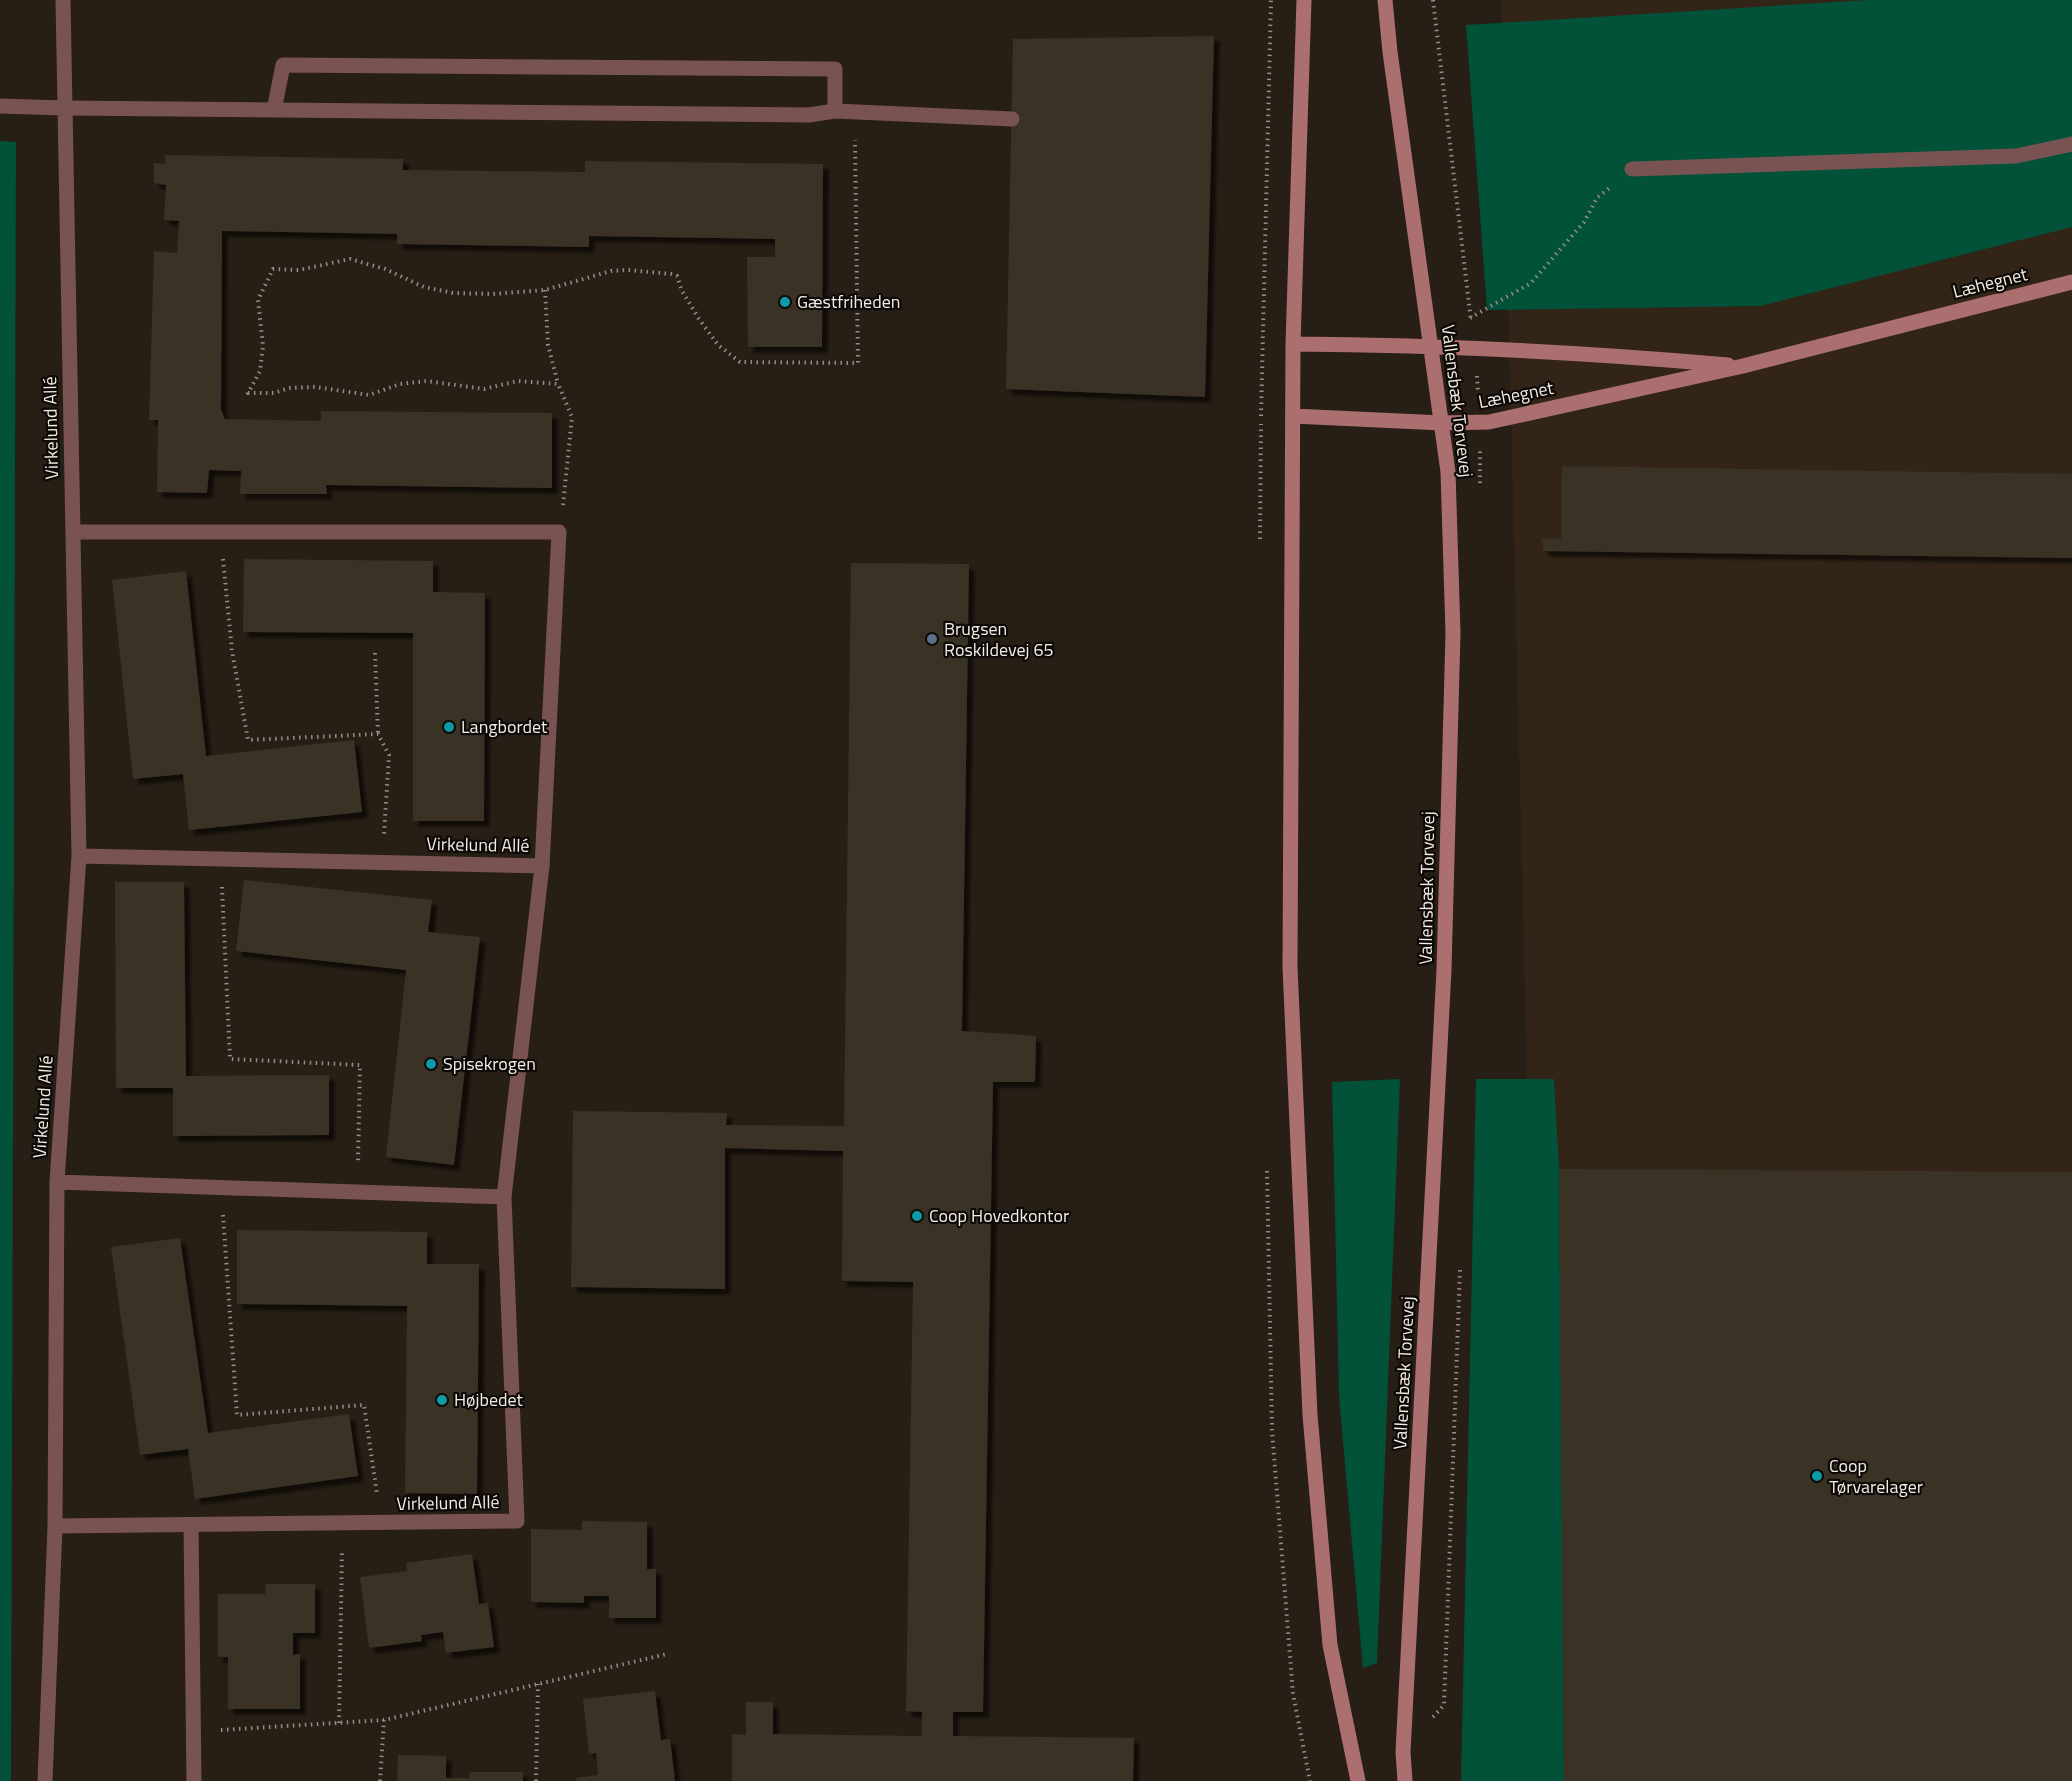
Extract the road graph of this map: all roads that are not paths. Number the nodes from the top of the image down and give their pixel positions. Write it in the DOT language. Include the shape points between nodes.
graph roads {
  1 [pos="63,0"];
  2 [pos="1304,0"];
  3 [pos="1385,0"];
  4 [pos="0,106"];
  5 [pos="64,108"];
  6 [pos="274,110"];
  7 [pos="835,111"];
  8 [pos="1012,119"];
  9 [pos="2072,144"];
  10 [pos="1632,169"];
  11 [pos="2072,282"];
  12 [pos="1293,344"];
  13 [pos="1430,345"];
  14 [pos="1743,366"];
  15 [pos="1293,416"];
  16 [pos="1442,423"];
  17 [pos="72,531"];
  18 [pos="79,856"];
  19 [pos="542,866"];
  20 [pos="57,1182"];
  21 [pos="504,1197"];
  22 [pos="191,1525"];
  23 [pos="55,1526"];
  24 [pos="45,1781"];
  25 [pos="194,1781"];
  26 [pos="1358,1781"];
  27 [pos="1406,1781"];
  1 -- 5 [label="street, Virkelund Allé"];
  2 -- 12 [label="street"];
  3 -- 13 [label="street, Vallensbæk Torvevej"];
  4 -- 5 [label="street"];
  5 -- 6 [label="street"];
  5 -- 17 [label="street, Virkelund Allé"];
  6 -- 7 [label="street" via="798,115"];
  6 -- 7 [label="street" via="283,65 835,69"];
  7 -- 8 [label="street"];
  9 -- 10 [label="street" via="2016,156"];
  11 -- 14 [label="street, Læhegnet"];
  12 -- 13 [label="street, Læhegnet"];
  12 -- 15 [label="street"];
  13 -- 14 [label="street, Læhegnet" via="1587,352"];
  13 -- 16 [label="street, Vallensbæk Torvevej"];
  14 -- 16 [label="street, Læhegnet" via="1489,422"];
  15 -- 16 [label="street, Læhegnet"];
  15 -- 26 [label="street" via="1290,967 1310,1414 1330,1645"];
  16 -- 27 [label="street, Vallensbæk Torvevej" via="1448,472 1453,633 1444,970 1403,1752"];
  17 -- 18 [label="street, Virkelund Allé"];
  17 -- 19 [label="street" via="559,532"];
  18 -- 19 [label="street, Virkelund Allé"];
  18 -- 20 [label="street, Virkelund Allé"];
  19 -- 21 [label="street, Virkelund Allé"];
  20 -- 21 [label="street, Virkelund Allé"];
  20 -- 23 [label="street, Virkelund Allé"];
  21 -- 22 [label="street, Virkelund Allé" via="517,1521"];
  22 -- 23 [label="street, Virkelund Allé"];
  22 -- 25 [label="street"];
  23 -- 24 [label="street, Virkelund Allé"];
}
